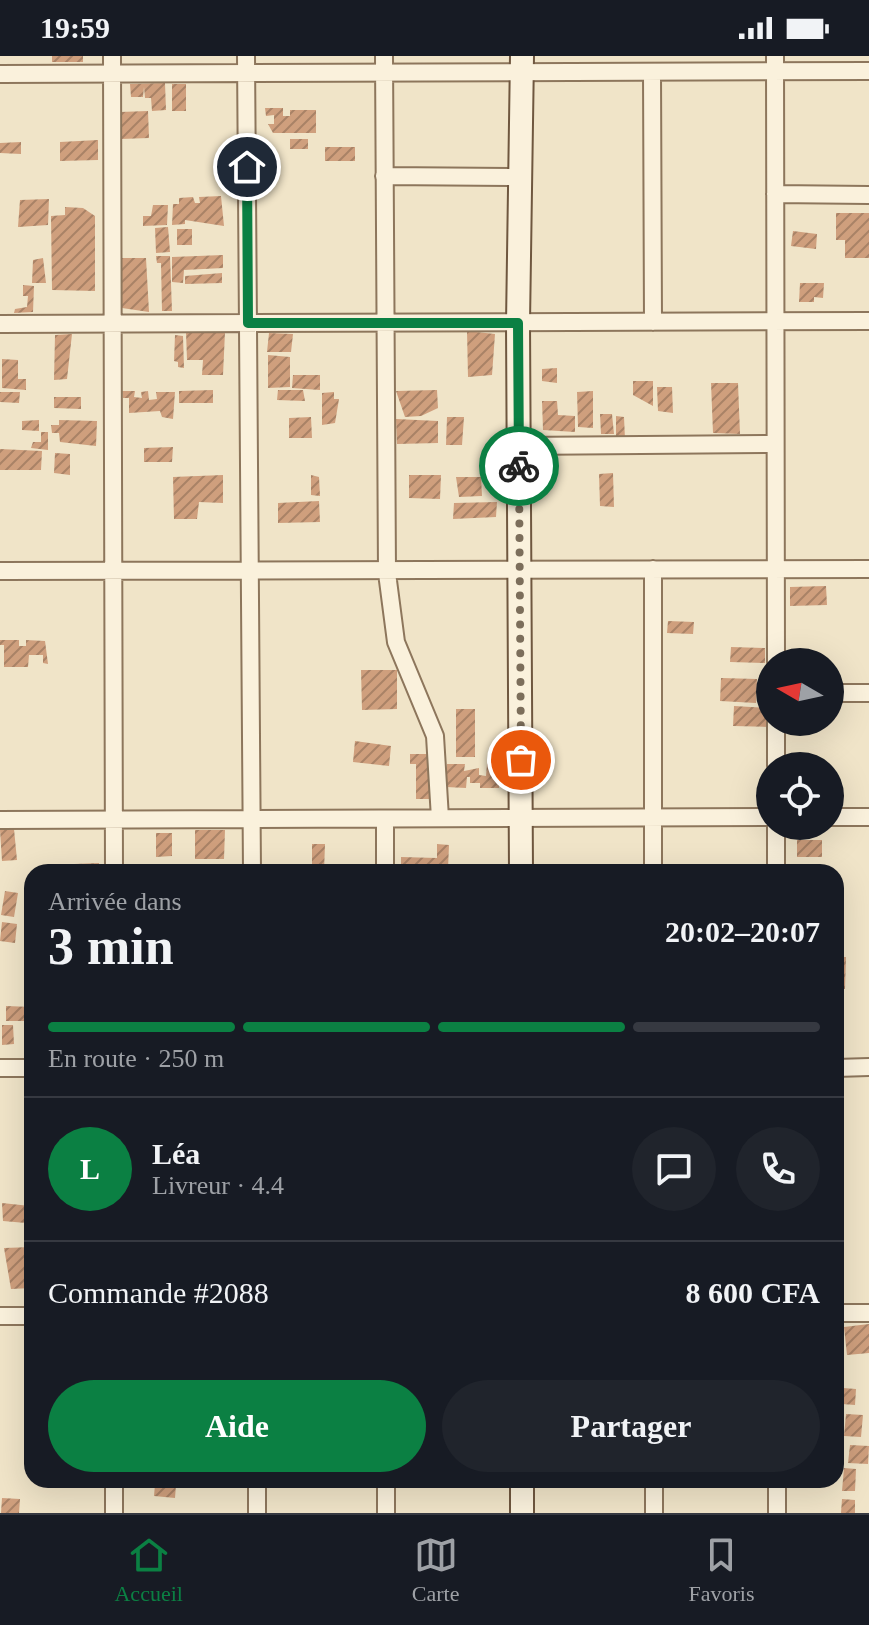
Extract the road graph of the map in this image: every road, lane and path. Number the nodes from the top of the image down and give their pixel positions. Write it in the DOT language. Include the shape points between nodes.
graph roads {
  1 [pos="112,56"];
  2 [pos="246,64"];
  3 [pos="384,64"];
  4 [pos="775,64"];
  5 [pos="522,65"];
  6 [pos="869,71"];
  7 [pos="652,72"];
  8 [pos="0,74"];
  9 [pos="112,74"];
  10 [pos="384,176"];
  11 [pos="520,177"];
  12 [pos="775,194"];
  13 [pos="869,195"];
  14 [pos="869,321"];
  15 [pos="653,322"];
  16 [pos="775,322"];
  17 [pos="248,323"];
  18 [pos="385,323"];
  19 [pos="518,323"];
  20 [pos="0,324"];
  21 [pos="112,324"];
  22 [pos="775,444"];
  23 [pos="519,446"];
  24 [pos="653,569"];
  25 [pos="776,569"];
  26 [pos="869,569"];
  27 [pos="519,570"];
  28 [pos="0,571"];
  29 [pos="113,571"];
  30 [pos="250,571"];
  31 [pos="387,573"];
  32 [pos="776,648"];
  33 [pos="844,693"];
  34 [pos="869,693"];
  35 [pos="756,817"];
  36 [pos="844,817"];
  37 [pos="869,817"];
  38 [pos="440,818"];
  39 [pos="521,818"];
  40 [pos="653,818"];
  41 [pos="113,819"];
  42 [pos="252,819"];
  43 [pos="385,819"];
  44 [pos="0,820"];
  45 [pos="776,840"];
  46 [pos="114,864"];
  47 [pos="252,864"];
  48 [pos="385,864"];
  49 [pos="521,864"];
  50 [pos="653,864"];
  51 [pos="776,864"];
  52 [pos="869,1067"];
  53 [pos="0,1068"];
  54 [pos="24,1068"];
  55 [pos="844,1068"];
  56 [pos="844,1313"];
  57 [pos="869,1313"];
  58 [pos="0,1316"];
  59 [pos="24,1316"];
  60 [pos="114,1488"];
  61 [pos="257,1488"];
  62 [pos="386,1488"];
  63 [pos="522,1488"];
  64 [pos="654,1488"];
  65 [pos="777,1488"];
  66 [pos="114,1513"];
  67 [pos="257,1513"];
  68 [pos="386,1513"];
  69 [pos="522,1513"];
  70 [pos="654,1513"];
  71 [pos="777,1513"];
  1 -- 9 [label="street"];
  2 -- 3 [label="street"];
  2 -- 9 [label="street"];
  2 -- 17 [label="street"];
  3 -- 5 [label="street"];
  3 -- 10 [label="street"];
  4 -- 6 [label="street"];
  4 -- 7 [label="street"];
  4 -- 12 [label="street"];
  5 -- 7 [label="street"];
  5 -- 11 [label="street"];
  7 -- 15 [label="street"];
  8 -- 9 [label="street"];
  9 -- 21 [label="street"];
  10 -- 11 [label="street"];
  10 -- 18 [label="street"];
  11 -- 19 [label="street"];
  12 -- 13 [label="street"];
  12 -- 16 [label="street"];
  14 -- 16 [label="street"];
  15 -- 16 [label="street"];
  15 -- 19 [label="street"];
  16 -- 22 [label="street"];
  17 -- 18 [label="street"];
  17 -- 21 [label="street"];
  17 -- 30 [label="street"];
  18 -- 19 [label="street"];
  18 -- 31 [label="street"];
  19 -- 23 [label="street"];
  20 -- 21 [label="street"];
  21 -- 29 [label="street"];
  22 -- 23 [label="street"];
  22 -- 25 [label="street"];
  23 -- 27 [label="street"];
  24 -- 25 [label="street"];
  24 -- 27 [label="street"];
  24 -- 40 [label="street"];
  25 -- 26 [label="street"];
  25 -- 32 [label="street"];
  27 -- 31 [label="street"];
  27 -- 39 [label="street"];
  28 -- 29 [label="street"];
  29 -- 30 [label="street"];
  29 -- 41 [label="street"];
  30 -- 31 [label="street"];
  30 -- 42 [label="street"];
  31 -- 38 [label="street" via="396,642 435,736"];
  33 -- 34 [label="street"];
  35 -- 40 [label="street"];
  36 -- 37 [label="street"];
  38 -- 39 [label="street"];
  38 -- 43 [label="street"];
  39 -- 40 [label="street"];
  39 -- 49 [label="street"];
  40 -- 50 [label="street"];
  41 -- 42 [label="street"];
  41 -- 44 [label="street"];
  41 -- 46 [label="street"];
  42 -- 43 [label="street"];
  42 -- 47 [label="street"];
  43 -- 48 [label="street"];
  45 -- 51 [label="street"];
  52 -- 55 [label="street"];
  53 -- 54 [label="street"];
  56 -- 57 [label="street"];
  58 -- 59 [label="street"];
  60 -- 66 [label="street"];
  61 -- 67 [label="street"];
  62 -- 68 [label="street"];
  63 -- 69 [label="street"];
  64 -- 70 [label="street"];
  65 -- 71 [label="street"];
}
